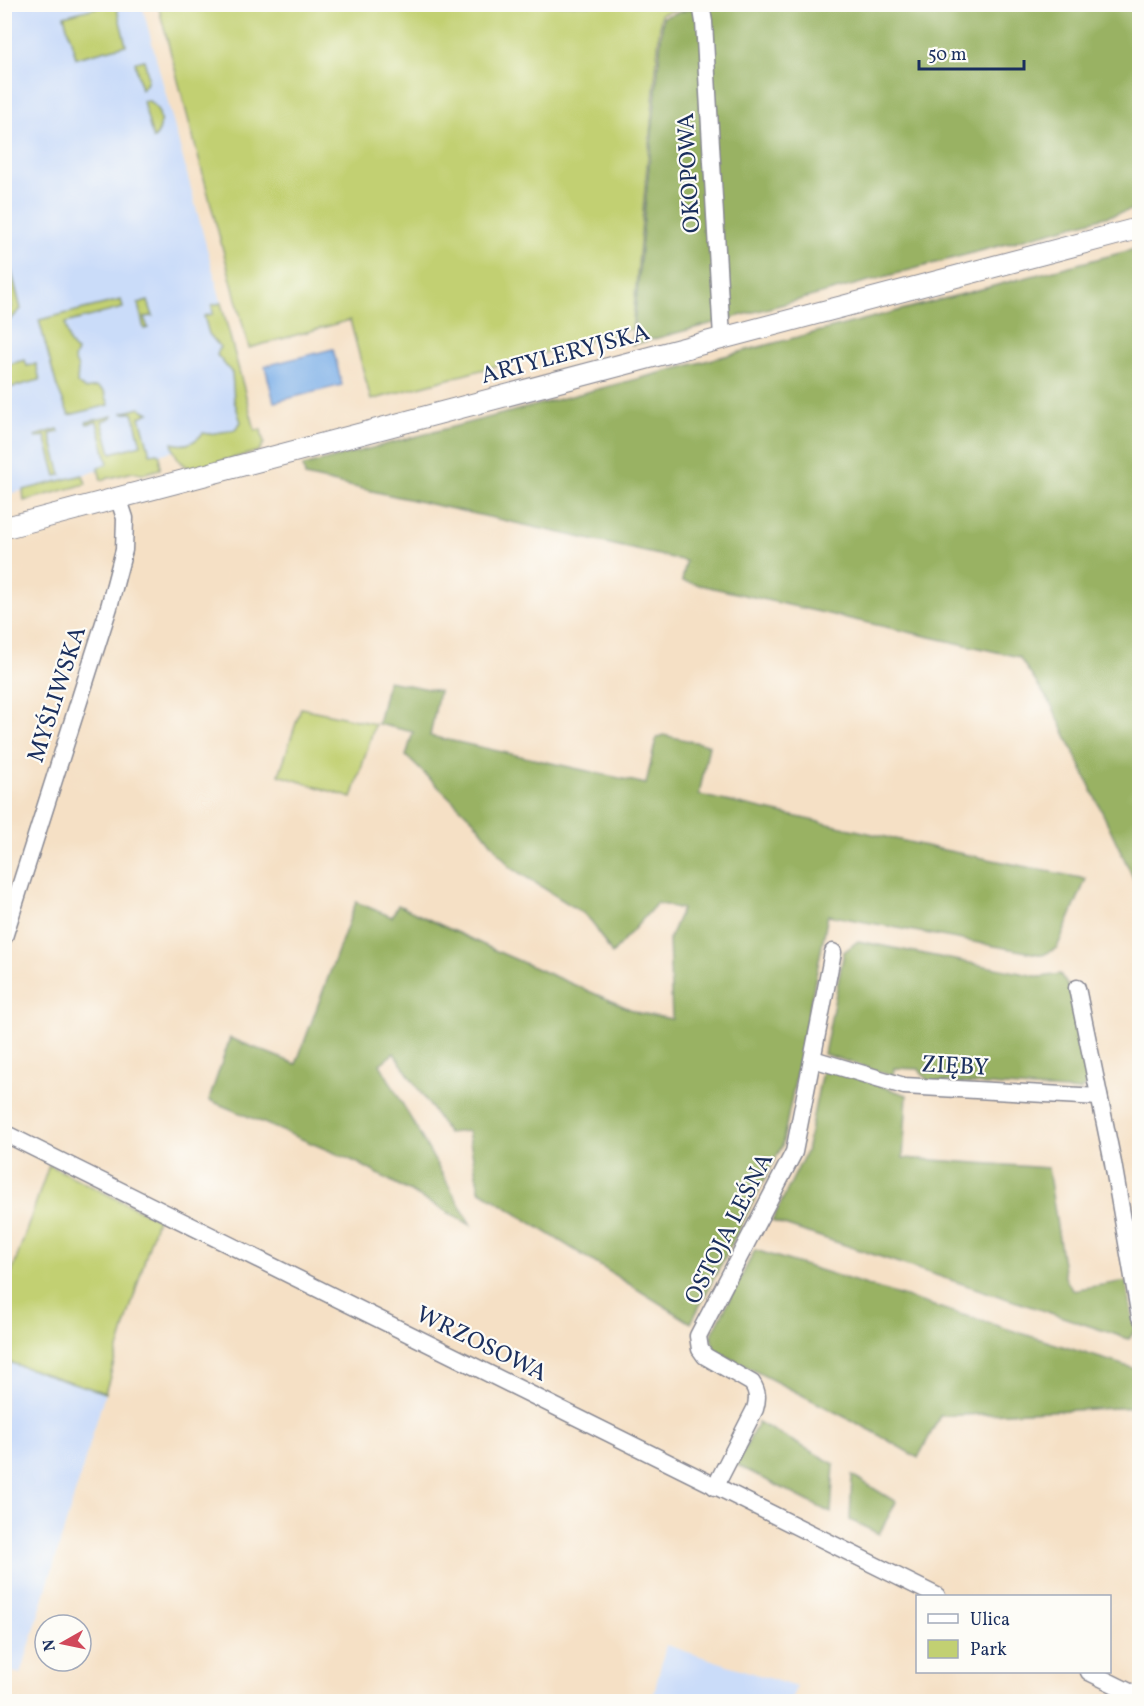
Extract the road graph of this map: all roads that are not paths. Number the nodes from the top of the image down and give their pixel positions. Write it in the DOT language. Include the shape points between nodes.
graph roads {
  1 [pos="701,4"];
  2 [pos="1140,228"];
  3 [pos="722,338"];
  4 [pos="118,498"];
  5 [pos="4,528"];
  6 [pos="4,937"];
  7 [pos="833,952"];
  8 [pos="1077,988"];
  9 [pos="813,1059"];
  10 [pos="1099,1097"];
  11 [pos="4,1133"];
  12 [pos="1140,1317"];
  13 [pos="715,1487"];
  14 [pos="935,1595"];
  15 [pos="1093,1673"];
  16 [pos="1140,1697"];
  1 -- 3 [label="street, OKOPOWA"];
  2 -- 3 [label="street, ARTYLERYJSKA"];
  3 -- 4 [label="street, ARTYLERYJSKA"];
  4 -- 5 [label="street, ARTYLERYJSKA"];
  4 -- 6 [label="street, MYŚLIWSKA" via="125,518 124,549 109,607"];
  7 -- 9 [label="street, OSTOJA LEŚNA"];
  8 -- 10 [label="street"];
  9 -- 10 [label="street, ZIĘBY" via="903,1086"];
  9 -- 13 [label="street, OSTOJA LEŚNA" via="794,1152 698,1336 705,1356 752,1383 758,1398"];
  10 -- 12 [label="street"];
  11 -- 13 [label="street, WRZOSOWA"];
  13 -- 14 [label="street, WRZOSOWA"];
  15 -- 16 [label="street"];
}
